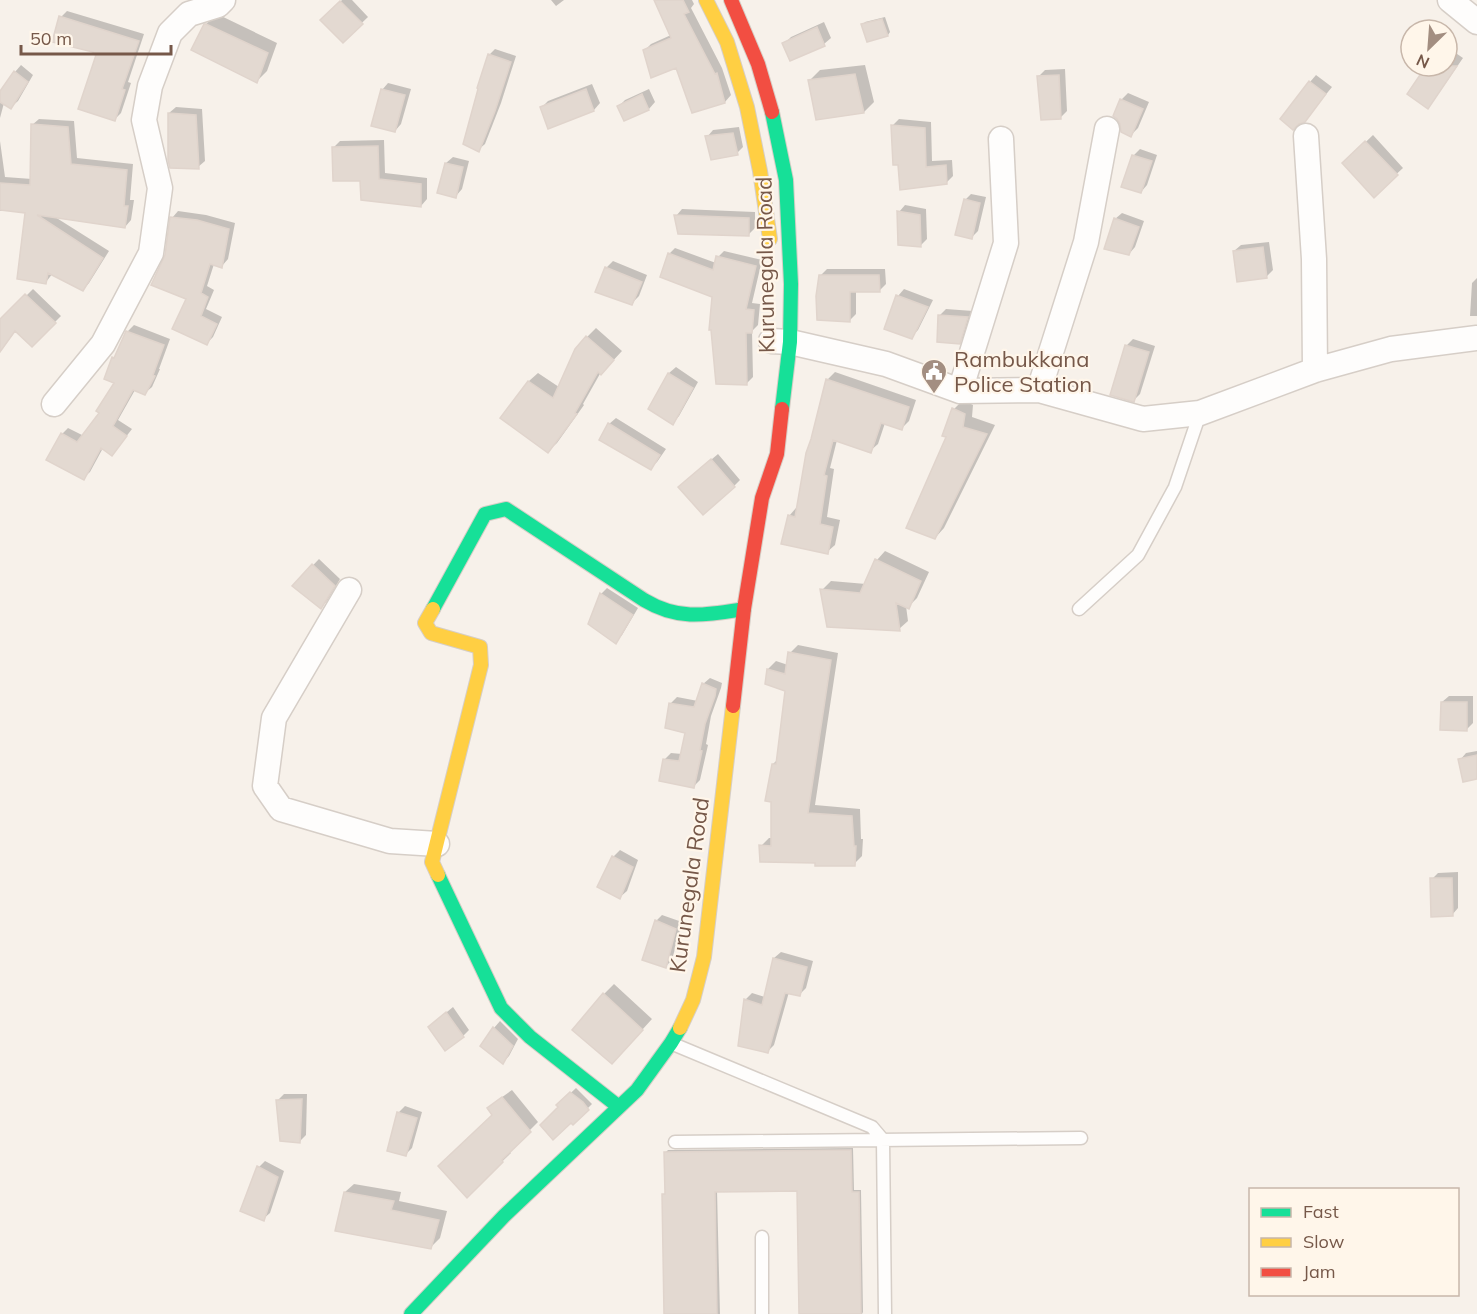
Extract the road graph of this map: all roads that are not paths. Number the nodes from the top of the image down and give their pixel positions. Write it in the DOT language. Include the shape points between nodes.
graph roads {
  1 [pos="223,0"];
  2 [pos="706,0"];
  3 [pos="731,0"];
  4 [pos="1450,0"];
  5 [pos="1477,22"];
  6 [pos="1107,129"];
  7 [pos="1306,136"];
  8 [pos="1001,139"];
  9 [pos="771,255"];
  10 [pos="1477,338"];
  11 [pos="776,342"];
  12 [pos="1315,370"];
  13 [pos="1039,390"];
  14 [pos="960,391"];
  15 [pos="54,404"];
  16 [pos="1200,413"];
  17 [pos="762,463"];
  18 [pos="762,498"];
  19 [pos="349,590"];
  20 [pos="744,609"];
  21 [pos="1079,609"];
  22 [pos="437,844"];
  23 [pos="671,1043"];
  24 [pos="619,1107"];
  25 [pos="1081,1138"];
  26 [pos="883,1140"];
  27 [pos="675,1142"];
  28 [pos="762,1237"];
  29 [pos="411,1314"];
  30 [pos="762,1314"];
  31 [pos="885,1314"];
  1 -- 15 [label="street" via="189,14 170,33 150,86 144,120 160,188 151,253 103,344"];
  2 -- 9 [label="main road, Kurunegala Road" via="727,42 747,107"];
  3 -- 11 [label="main road, Kurunegala Road" via="758,64 786,180 791,284"];
  4 -- 5 [label="street"];
  6 -- 13 [label="street" via="1086,242"];
  7 -- 12 [label="street" via="1314,259"];
  8 -- 14 [label="street" via="1006,243"];
  10 -- 12 [label="street" via="1391,349"];
  11 -- 14 [label="street" via="886,364"];
  11 -- 18 [label="main road, Kurunegala Road" via="777,453"];
  12 -- 16 [label="street"];
  13 -- 14 [label="street"];
  13 -- 16 [label="street" via="1143,419"];
  16 -- 21 [label="lane" via="1175,487 1138,555"];
  17 -- 18 [label="main road, Kurunegala Road"];
  18 -- 20 [label="main road, Kurunegala Road"];
  19 -- 22 [label="street" via="274,718 265,786 280,809 390,841"];
  20 -- 22 [label="main road" via="708,615 666,611 506,509 485,514 424,623 431,633 480,647 481,665"];
  20 -- 23 [label="main road, Kurunegala Road" via="704,957 693,1000"];
  22 -- 24 [label="main road" via="432,862 501,1008 530,1037"];
  23 -- 24 [label="main road, Kurunegala Road" via="637,1090"];
  23 -- 26 [label="lane" via="872,1127"];
  24 -- 29 [label="main road, Kurunegala Road" via="504,1216"];
  25 -- 26 [label="lane"];
  26 -- 27 [label="lane"];
  26 -- 31 [label="lane"];
  28 -- 30 [label="lane"];
}
